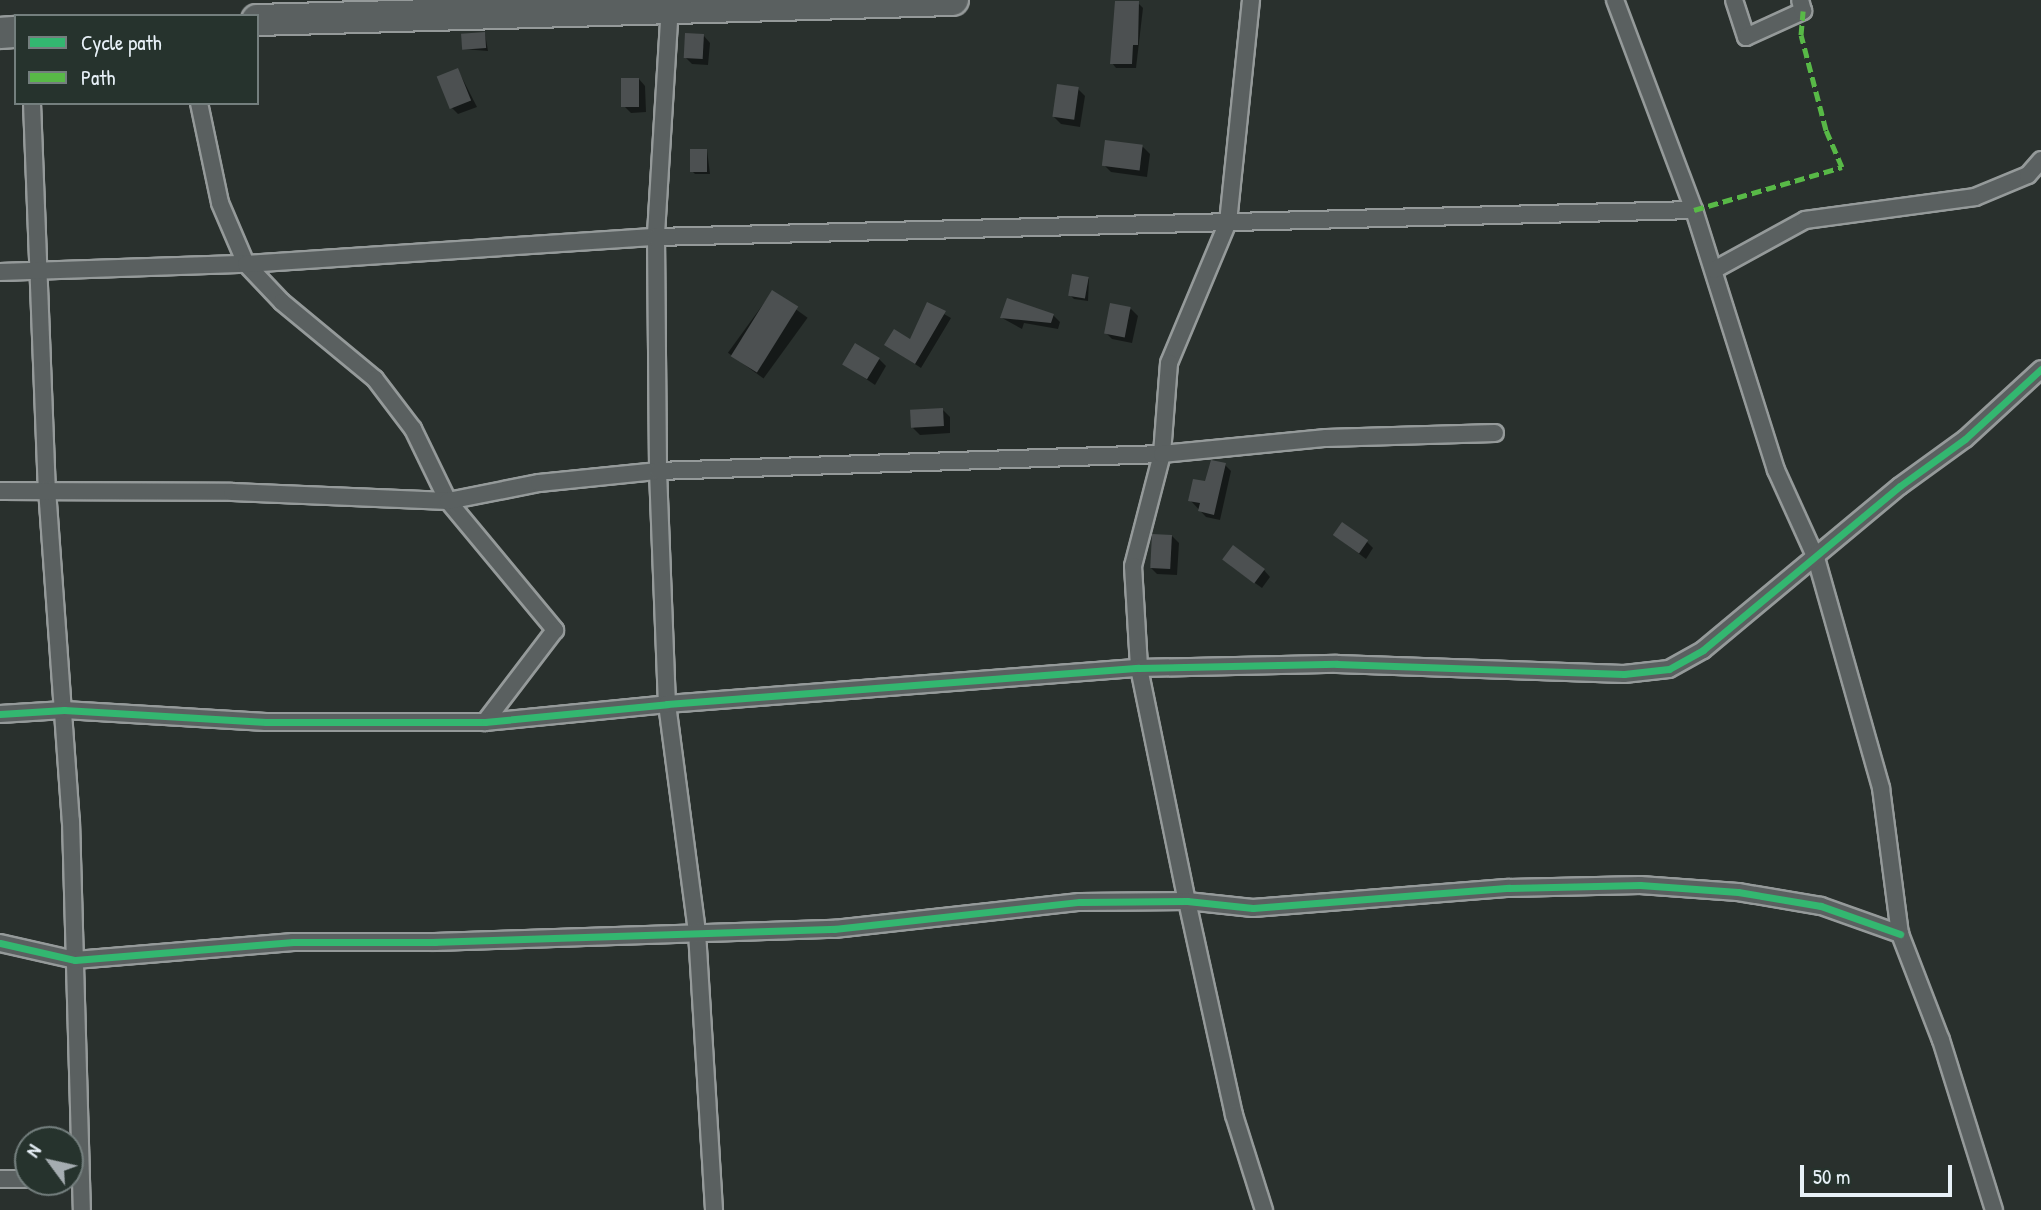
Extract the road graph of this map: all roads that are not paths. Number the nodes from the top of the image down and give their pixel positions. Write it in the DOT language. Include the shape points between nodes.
graph roads {
  1 [pos="953,0"];
  2 [pos="1251,0"];
  3 [pos="1615,0"];
  4 [pos="1734,0"];
  5 [pos="1800,0"];
  6 [pos="670,5"];
  7 [pos="259,20"];
  8 [pos="32,105"];
  9 [pos="199,105"];
  10 [pos="2041,160"];
  11 [pos="1694,210"];
  12 [pos="1228,222"];
  13 [pos="656,237"];
  14 [pos="246,264"];
  15 [pos="1714,270"];
  16 [pos="40,271"];
  17 [pos="0,272"];
  18 [pos="2041,369"];
  19 [pos="1495,433"];
  20 [pos="1163,454"];
  21 [pos="658,471"];
  22 [pos="47,489"];
  23 [pos="0,491"];
  24 [pos="448,501"];
  25 [pos="1816,558"];
  26 [pos="1139,668"];
  27 [pos="667,704"];
  28 [pos="64,710"];
  29 [pos="0,714"];
  30 [pos="485,722"];
  31 [pos="1187,901"];
  32 [pos="697,932"];
  33 [pos="1900,934"];
  34 [pos="0,943"];
  35 [pos="75,960"];
  36 [pos="76,1126"];
  37 [pos="714,1210"];
  38 [pos="1264,1210"];
  39 [pos="1994,1210"];
  1 -- 6 [label="highway"];
  2 -- 12 [label="street"];
  3 -- 11 [label="street"];
  4 -- 5 [label="street" via="1746,37 1803,10"];
  6 -- 7 [label="highway"];
  6 -- 13 [label="street"];
  8 -- 16 [label="street"];
  9 -- 14 [label="street" via="220,203"];
  10 -- 15 [label="street" via="2028,175 1976,197 1805,220"];
  11 -- 12 [label="street"];
  11 -- 15 [label="street"];
  12 -- 13 [label="street"];
  12 -- 20 [label="street" via="1169,363"];
  13 -- 14 [label="street"];
  13 -- 21 [label="street"];
  14 -- 16 [label="street"];
  14 -- 24 [label="street" via="282,302 374,379 413,429"];
  15 -- 25 [label="street" via="1776,470"];
  16 -- 17 [label="street"];
  16 -- 22 [label="street"];
  18 -- 25 [label="street" via="1965,439 1900,486"];
  19 -- 20 [label="street" via="1326,438"];
  20 -- 21 [label="street"];
  20 -- 26 [label="street" via="1133,566"];
  21 -- 24 [label="street" via="539,483"];
  21 -- 27 [label="street"];
  22 -- 23 [label="street"];
  22 -- 24 [label="street"];
  22 -- 28 [label="street"];
  24 -- 30 [label="street" via="555,630"];
  25 -- 26 [label="street" via="1703,650 1669,670 1624,674 1337,664"];
  25 -- 33 [label="street" via="1881,788"];
  26 -- 27 [label="street"];
  26 -- 31 [label="street"];
  27 -- 30 [label="street"];
  27 -- 32 [label="street"];
  28 -- 29 [label="street"];
  28 -- 30 [label="street" via="266,722"];
  28 -- 35 [label="street"];
  31 -- 32 [label="street" via="1080,902 834,929"];
  31 -- 33 [label="street" via="1253,908 1509,888 1640,885 1738,892 1821,906"];
  31 -- 38 [label="street" via="1234,1115"];
  32 -- 35 [label="street" via="435,942 293,942"];
  32 -- 37 [label="street"];
  33 -- 39 [label="street" via="1941,1040"];
  34 -- 35 [label="street"];
  35 -- 36 [label="street"];
}
